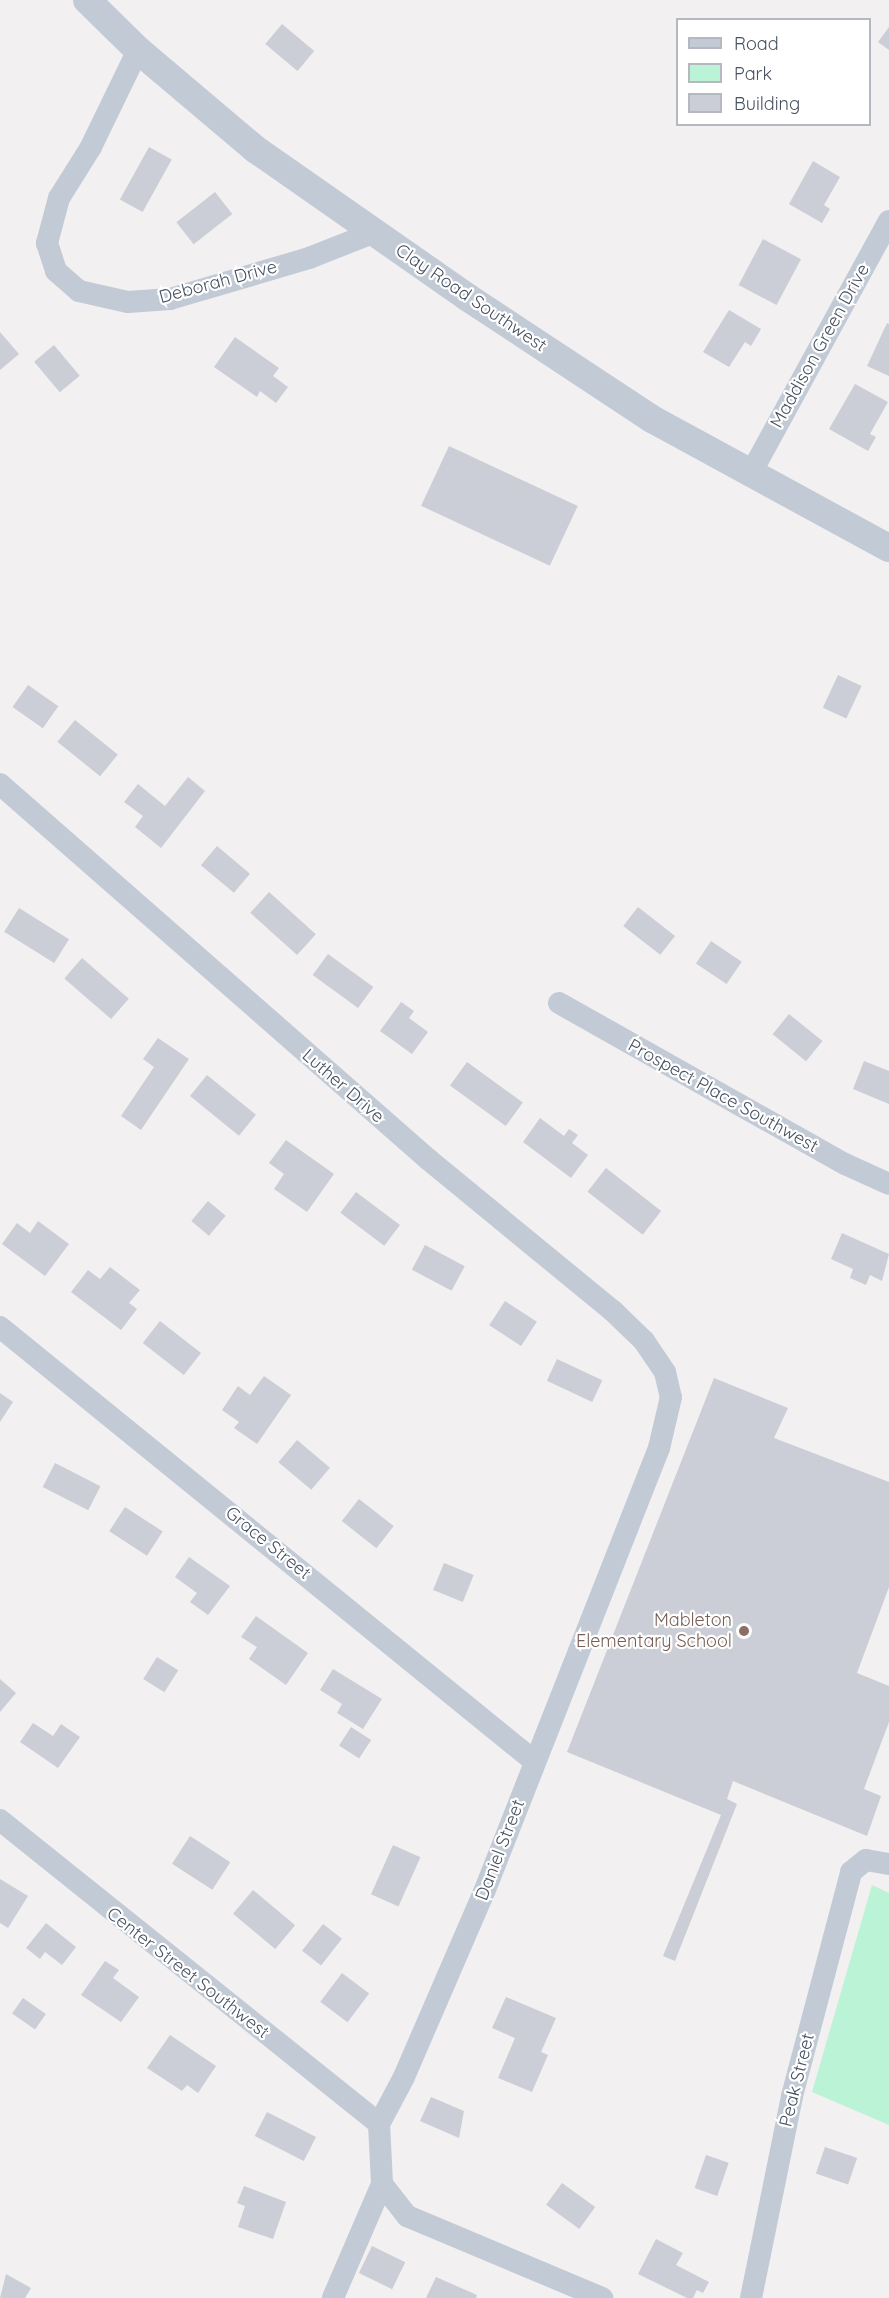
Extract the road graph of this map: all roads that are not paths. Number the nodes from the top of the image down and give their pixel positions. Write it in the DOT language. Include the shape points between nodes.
graph roads {
  1 [pos="87,0"];
  2 [pos="138,50"];
  3 [pos="889,221"];
  4 [pos="375,232"];
  5 [pos="752,471"];
  6 [pos="889,548"];
  7 [pos="0,784"];
  8 [pos="559,1003"];
  9 [pos="889,1184"];
  10 [pos="0,1327"];
  11 [pos="671,1397"];
  12 [pos="534,1761"];
  13 [pos="0,1820"];
  14 [pos="889,1864"];
  15 [pos="378,2124"];
  16 [pos="382,2184"];
  17 [pos="333,2298"];
  18 [pos="602,2298"];
  19 [pos="751,2298"];
  1 -- 2 [label="street, Clay Road Southwest"];
  2 -- 4 [label="street, Clay Road Southwest" via="255,149"];
  2 -- 4 [label="street, Deborah Drive" via="91,147 58,198 47,243 56,270 79,291 128,302 170,299 309,258"];
  3 -- 5 [label="street, Maddison Green Drive"];
  4 -- 5 [label="street, Clay Road Southwest" via="652,419"];
  5 -- 6 [label="street, Clay Road Southwest"];
  7 -- 11 [label="street, Luther Drive" via="429,1160 613,1311 644,1341 664,1372"];
  8 -- 9 [label="street, Prospect Place Southwest" via="845,1164"];
  10 -- 12 [label="street, Grace Street"];
  11 -- 12 [label="street, Daniel Street" via="659,1448"];
  12 -- 15 [label="street, Daniel Street" via="480,1903 404,2077"];
  13 -- 15 [label="street, Center Street Southwest"];
  14 -- 19 [label="street, Peak Street" via="866,1860 855,1865 792,2096"];
  15 -- 16 [label="street"];
  16 -- 17 [label="street"];
  16 -- 18 [label="street" via="407,2216"];
}
